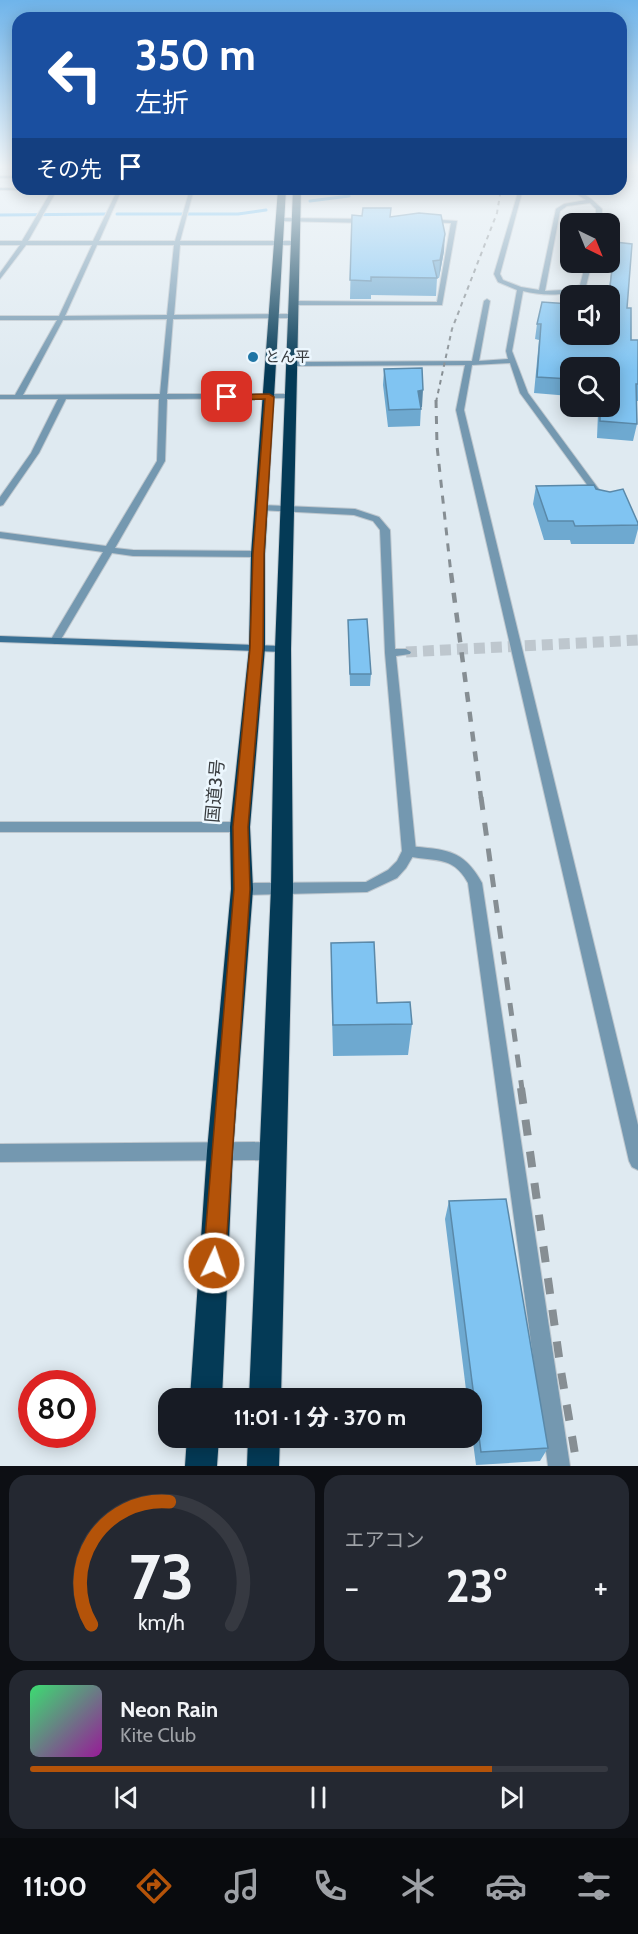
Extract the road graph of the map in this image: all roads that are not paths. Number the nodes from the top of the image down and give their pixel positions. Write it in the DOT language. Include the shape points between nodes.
graph roads {
  1 [pos="29,234"];
  2 [pos="99,234"];
  3 [pos="179,234"];
  4 [pos="288,234"];
  5 [pos="452,234"];
  6 [pos="507,234"];
  7 [pos="553,234"];
  8 [pos="0,243"];
  9 [pos="24,243"];
  10 [pos="95,243"];
  11 [pos="177,243"];
  12 [pos="287,243"];
  13 [pos="586,273"];
  14 [pos="0,277"];
  15 [pos="520,288"];
  16 [pos="542,291"];
  17 [pos="487,301"];
  18 [pos="287,312"];
  19 [pos="172,317"];
  20 [pos="0,318"];
  21 [pos="61,318"];
  22 [pos="512,361"];
  23 [pos="472,363"];
  24 [pos="293,364"];
  25 [pos="292,396"];
  26 [pos="0,397"];
  27 [pos="18,397"];
  28 [pos="63,397"];
  29 [pos="269,397"];
  30 [pos="163,398"];
  31 [pos="0,503"];
  32 [pos="607,505"];
  33 [pos="262,508"];
  34 [pos="289,508"];
  35 [pos="0,535"];
  36 [pos="108,551"];
  37 [pos="258,554"];
  38 [pos="0,639"];
  39 [pos="55,641"];
  40 [pos="257,648"];
  41 [pos="283,649"];
  42 [pos="406,652"];
  43 [pos="390,653"];
  44 [pos="0,827"];
  45 [pos="240,827"];
  46 [pos="409,851"];
  47 [pos="282,888"];
  48 [pos="242,889"];
  49 [pos="220,1151"];
  50 [pos="273,1151"];
  51 [pos="0,1153"];
  52 [pos="638,1161"];
  53 [pos="207,1388"];
  54 [pos="265,1388"];
  55 [pos="202,1448"];
  56 [pos="264,1448"];
  57 [pos="201,1466"];
  58 [pos="263,1466"];
  59 [pos="560,1466"];
  1 -- 9 [label="street"];
  2 -- 10 [label="street"];
  3 -- 11 [label="street"];
  4 -- 12 [label="highway, 国道3号"];
  5 -- 18 [label="street" via="440,304"];
  6 -- 15 [label="street" via="497,274 500,281"];
  7 -- 16 [label="street"];
  8 -- 9 [label="street"];
  9 -- 10 [label="street"];
  9 -- 14 [label="street"];
  10 -- 11 [label="street"];
  10 -- 21 [label="street"];
  11 -- 12 [label="street"];
  11 -- 19 [label="street"];
  12 -- 18 [label="highway, 国道3号"];
  13 -- 16 [label="street" via="582,286 568,292"];
  15 -- 16 [label="street"];
  15 -- 22 [label="street" via="509,351"];
  17 -- 23 [label="street"];
  18 -- 19 [label="street"];
  18 -- 24 [label="highway, 国道3号"];
  18 -- 29 [label="highway, 国道3号"];
  19 -- 21 [label="street"];
  19 -- 30 [label="street"];
  20 -- 21 [label="street"];
  21 -- 27 [label="street"];
  22 -- 23 [label="street"];
  22 -- 32 [label="street" via="524,393"];
  23 -- 24 [label="street"];
  23 -- 52 [label="street" via="460,410"];
  24 -- 25 [label="highway, 国道3号"];
  25 -- 29 [label="street"];
  25 -- 34 [label="highway, 国道3号"];
  26 -- 27 [label="street"];
  27 -- 28 [label="street"];
  28 -- 30 [label="street"];
  28 -- 31 [label="street" via="35,453"];
  29 -- 30 [label="street"];
  29 -- 33 [label="highway, 国道3号"];
  30 -- 36 [label="street" via="161,461"];
  33 -- 34 [label="street"];
  33 -- 37 [label="highway, 国道3号"];
  34 -- 41 [label="highway, 国道3号"];
  34 -- 43 [label="street" via="355,512 376,519 385,530"];
  35 -- 36 [label="street"];
  36 -- 37 [label="street"];
  36 -- 39 [label="street"];
  37 -- 40 [label="highway, 国道3号"];
  38 -- 39 [label="street"];
  39 -- 40 [label="street"];
  40 -- 41 [label="street"];
  40 -- 45 [label="highway, 国道3号"];
  41 -- 47 [label="highway, 国道3号"];
  42 -- 43 [label="street"];
  43 -- 46 [label="street"];
  44 -- 45 [label="street"];
  45 -- 48 [label="highway, 国道3号"];
  46 -- 47 [label="street" via="396,872 367,886"];
  46 -- 59 [label="street" via="452,856 468,867 475,883"];
  47 -- 48 [label="street"];
  47 -- 50 [label="highway, 国道3号"];
  48 -- 49 [label="highway, 国道3号"];
  49 -- 50 [label="street"];
  49 -- 51 [label="street"];
  49 -- 53 [label="highway, 国道3号"];
  50 -- 54 [label="highway, 国道3号"];
  55 -- 57 [label="highway"];
  56 -- 58 [label="highway"];
}
